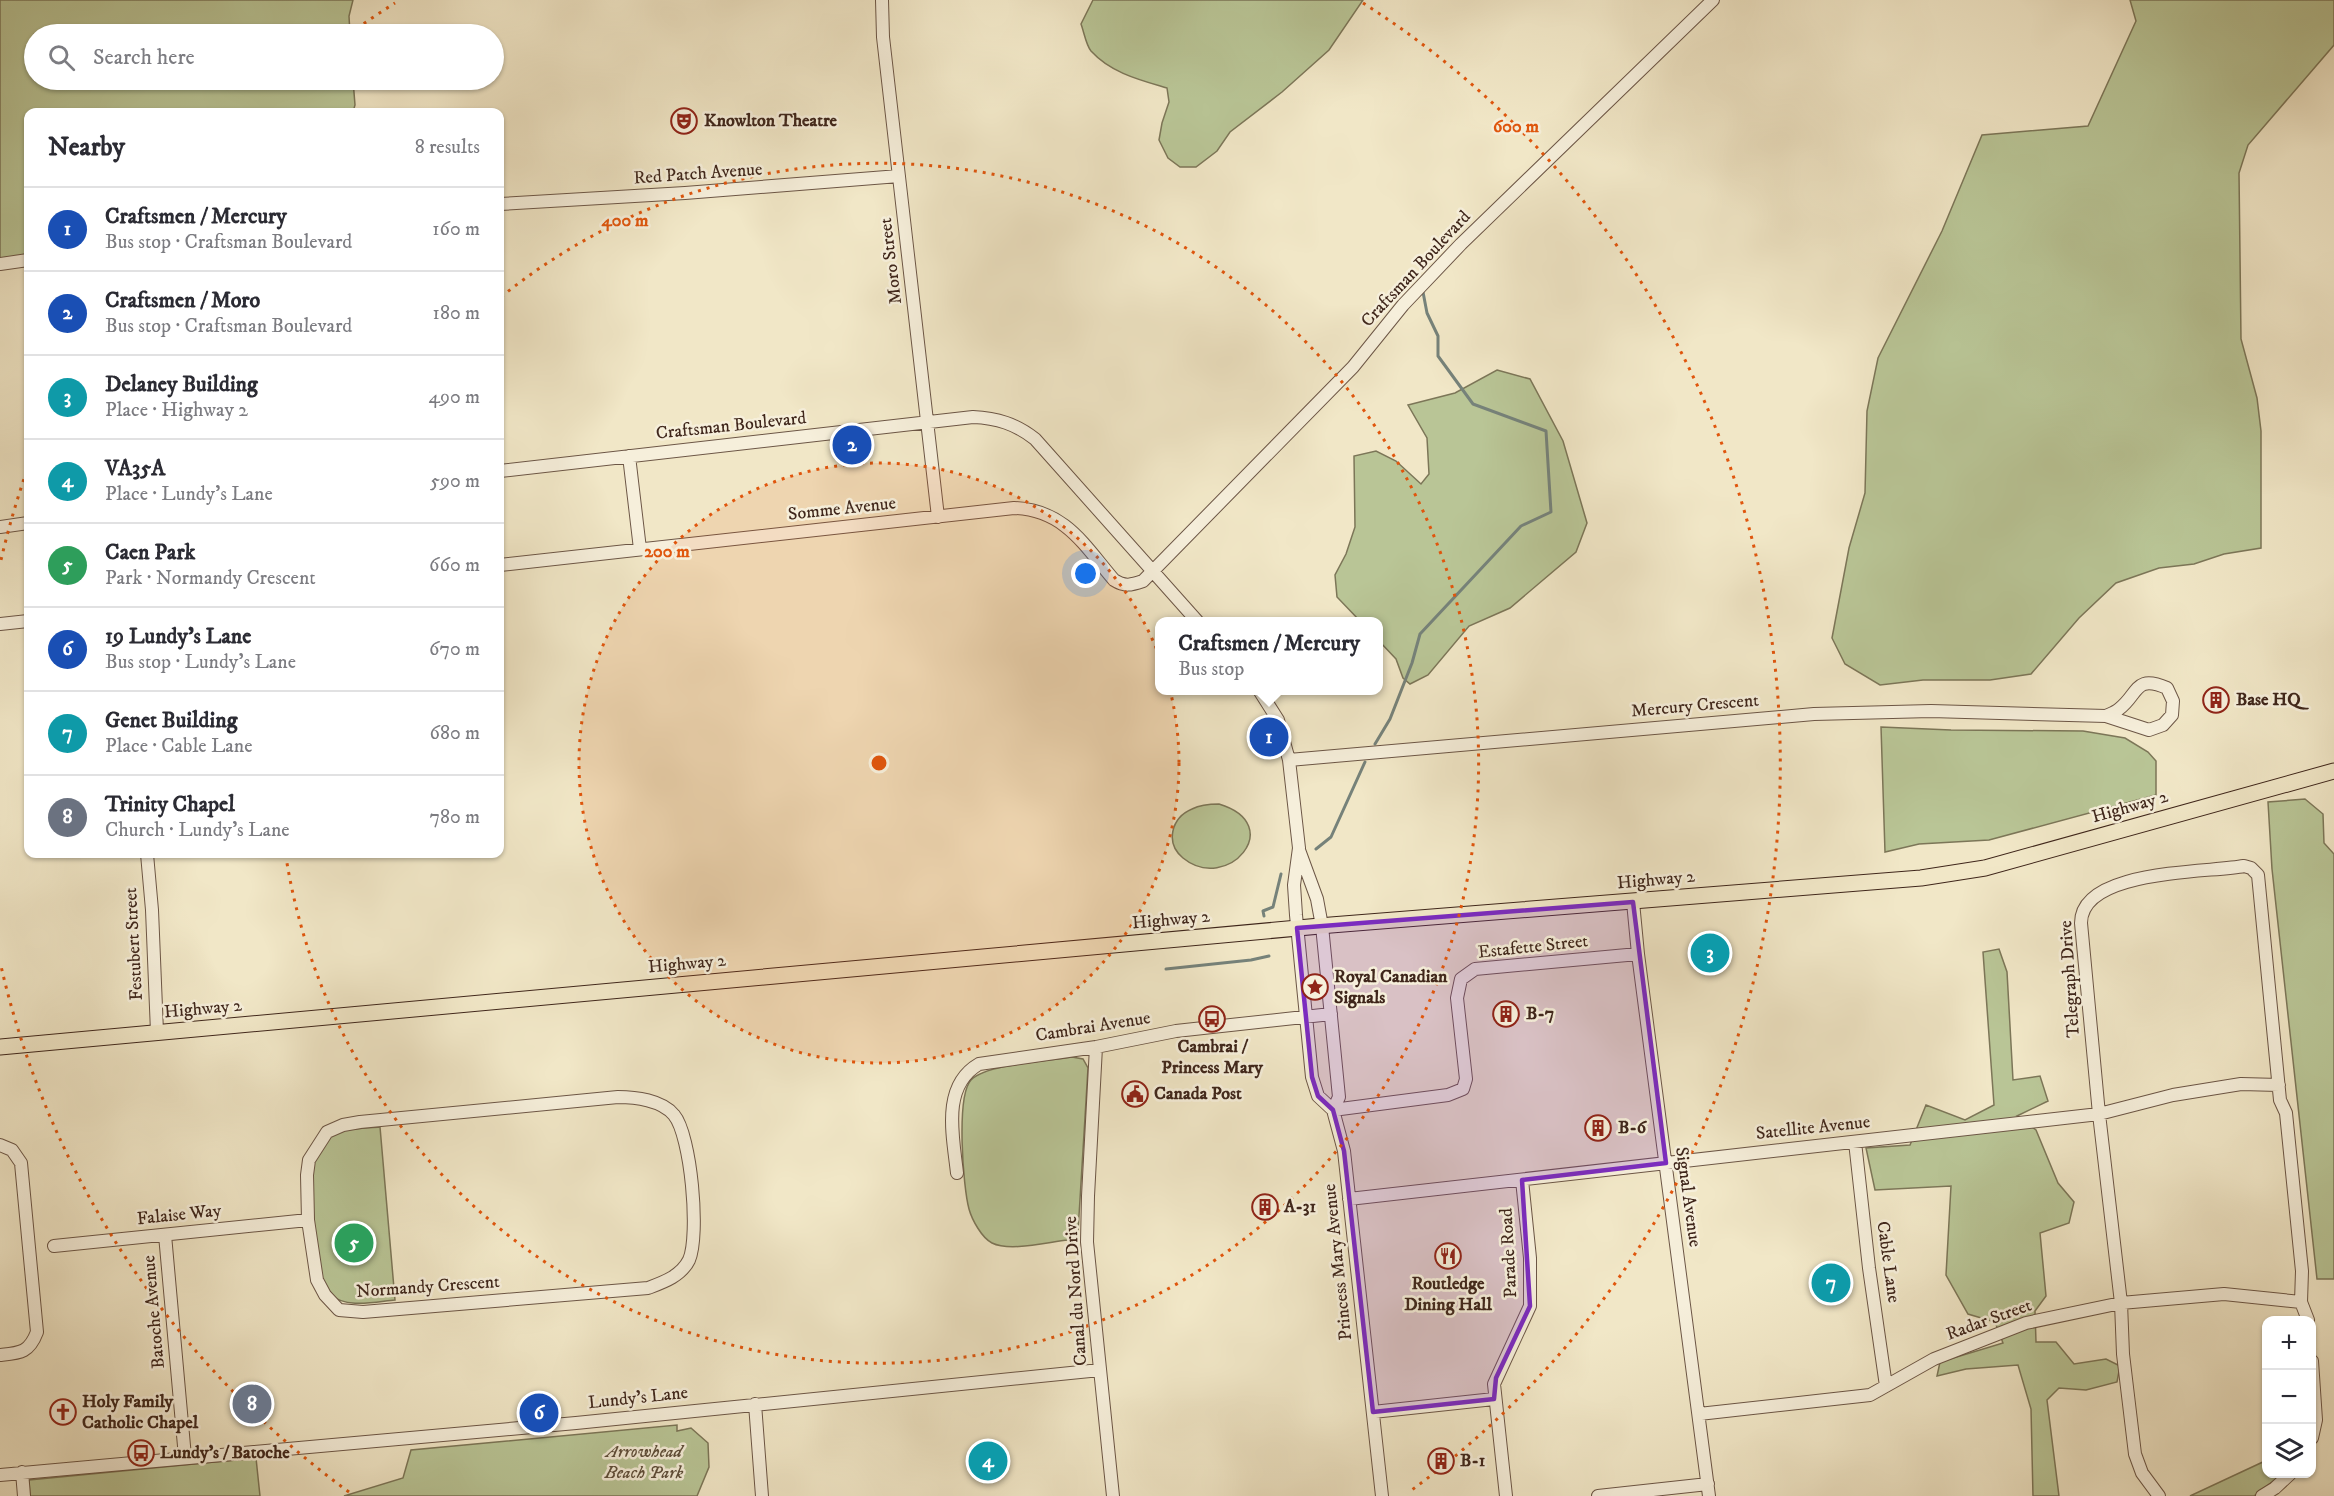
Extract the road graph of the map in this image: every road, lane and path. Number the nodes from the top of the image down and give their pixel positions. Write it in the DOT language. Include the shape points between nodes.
graph roads {
  1 [pos="882,0"];
  2 [pos="1713,0"];
  3 [pos="899,176"];
  4 [pos="504,204"];
  5 [pos="24,261"];
  6 [pos="0,264"];
  7 [pos="928,422"];
  8 [pos="629,456"];
  9 [pos="504,471"];
  10 [pos="938,517"];
  11 [pos="24,524"];
  12 [pos="0,526"];
  13 [pos="640,549"];
  14 [pos="504,565"];
  15 [pos="1154,571"];
  16 [pos="1194,617"];
  17 [pos="24,621"];
  18 [pos="0,624"];
  19 [pos="1261,695"];
  20 [pos="2106,716"];
  21 [pos="1289,760"];
  22 [pos="2334,771"];
  23 [pos="1299,848"];
  24 [pos="147,858"];
  25 [pos="1633,902"];
  26 [pos="1322,926"];
  27 [pos="1297,928"];
  28 [pos="1638,954"];
  29 [pos="1331,1014"];
  30 [pos="1306,1017"];
  31 [pos="157,1032"];
  32 [pos="0,1047"];
  33 [pos="1096,1047"];
  34 [pos="2279,1085"];
  35 [pos="1333,1110"];
  36 [pos="2099,1114"];
  37 [pos="1855,1142"];
  38 [pos="0,1145"];
  39 [pos="1666,1163"];
  40 [pos="957,1173"];
  41 [pos="1522,1180"];
  42 [pos="1349,1199"];
  43 [pos="308,1220"];
  44 [pos="165,1235"];
  45 [pos="54,1246"];
  46 [pos="2301,1302"];
  47 [pos="2121,1303"];
  48 [pos="2306,1316"];
  49 [pos="0,1355"];
  50 [pos="1100,1370"];
  51 [pos="2313,1370"];
  52 [pos="1886,1386"];
  53 [pos="1494,1399"];
  54 [pos="755,1404"];
  55 [pos="1374,1412"];
  56 [pos="1699,1414"];
  57 [pos="2315,1424"];
  58 [pos="185,1457"];
  59 [pos="22,1472"];
  60 [pos="0,1475"];
  61 [pos="2285,1478"];
  62 [pos="1709,1490"];
  63 [pos="24,1496"];
  64 [pos="762,1496"];
  65 [pos="1113,1496"];
  66 [pos="1382,1496"];
  67 [pos="1506,1496"];
  68 [pos="1598,1496"];
  69 [pos="2159,1496"];
  70 [pos="2262,1496"];
  1 -- 3 [label="street, Moro Street"];
  2 -- 15 [label="street, Craftsman Boulevard" via="1461,244 1403,305 1353,367"];
  3 -- 4 [label="street, Red Patch Avenue"];
  3 -- 7 [label="street, Moro Street"];
  5 -- 6 [label="street"];
  7 -- 8 [label="street, Craftsman Boulevard"];
  7 -- 10 [label="street, Moro Street"];
  7 -- 15 [label="street, Craftsman Boulevard" via="986,418 1024,430"];
  8 -- 9 [label="street, Craftsman Boulevard"];
  8 -- 13 [label="street"];
  10 -- 13 [label="street, Somme Avenue"];
  10 -- 15 [label="street, Somme Avenue" via="1014,508 1043,512 1069,528 1121,585 1143,581"];
  11 -- 12 [label="street"];
  13 -- 14 [label="street, Somme Avenue"];
  15 -- 16 [label="street, Craftsman Boulevard"];
  17 -- 18 [label="street"];
  19 -- 21 [label="street" via="1278,720"];
  20 -- 20 [label="street, Mercury Crescent" via="2149,730 2163,725 2172,715 2173,701 2167,688 2153,682 2139,686 2119,710"];
  20 -- 21 [label="street, Mercury Crescent" via="1931,711 1814,714"];
  21 -- 23 [label="street"];
  22 -- 25 [label="main road, Highway 2" via="1985,868 1921,878"];
  23 -- 26 [label="street"];
  23 -- 27 [label="street" via="1294,885"];
  24 -- 31 [label="street, Festubert Street"];
  25 -- 26 [label="main road, Highway 2"];
  25 -- 28 [label="street, Signal Avenue"];
  26 -- 27 [label="main road, Highway 2"];
  26 -- 29 [label="street, Princess Mary Avenue"];
  27 -- 30 [label="street, Princess Mary Avenue"];
  27 -- 31 [label="main road, Highway 2"];
  28 -- 35 [label="street, Estafette Street" via="1475,969 1461,980 1457,998 1466,1079 1463,1089 1448,1095"];
  28 -- 39 [label="street, Signal Avenue"];
  29 -- 30 [label="street, Cambrai Avenue"];
  29 -- 35 [label="street, Princess Mary Avenue" via="1340,1097"];
  30 -- 33 [label="street, Cambrai Avenue" via="1176,1031"];
  30 -- 35 [label="street, Princess Mary Avenue" via="1312,1077 1318,1096"];
  31 -- 32 [label="main road, Highway 2"];
  33 -- 40 [label="street, Cambrai Avenue" via="987,1062 971,1069 958,1084 954,1096"];
  33 -- 50 [label="street, Canal du Nord Drive" via="1087,1222"];
  34 -- 36 [label="street, Satellite Avenue" via="2230,1086 2173,1095"];
  34 -- 36 [label="street, Telegraph Drive" via="2258,875 2244,866 2154,877 2098,893 2082,913"];
  34 -- 46 [label="street, Telegraph Drive" via="2286,1113 2302,1271"];
  35 -- 42 [label="street, Princess Mary Avenue" via="1344,1151"];
  36 -- 37 [label="street, Satellite Avenue"];
  36 -- 47 [label="street, Telegraph Drive"];
  37 -- 39 [label="street, Satellite Avenue"];
  37 -- 52 [label="street, Cable Lane"];
  38 -- 49 [label="street" via="12,1150 21,1163 37,1332 32,1344 21,1353"];
  39 -- 41 [label="street, Satellite Avenue"];
  39 -- 56 [label="street, Signal Avenue"];
  41 -- 42 [label="street, Satellite Avenue"];
  41 -- 53 [label="street, Parade Road" via="1530,1258 1530,1306 1496,1378"];
  42 -- 55 [label="street, Princess Mary Avenue"];
  43 -- 43 [label="street, Normandy Crescent" via="317,1280 325,1295 339,1310 363,1312 648,1288 674,1278 689,1260 695,1231 685,1136 674,1114 641,1097 343,1125 327,1132 309,1160"];
  43 -- 44 [label="street, Falaise Way"];
  44 -- 45 [label="street, Falaise Way"];
  44 -- 58 [label="street, Batoche Avenue"];
  46 -- 47 [label="street, Radar Street" via="2224,1294"];
  46 -- 48 [label="street, Telegraph Drive"];
  47 -- 52 [label="street, Radar Street" via="2026,1323 1934,1359"];
  47 -- 69 [label="street, Telegraph Drive" via="2135,1454 2142,1473"];
  50 -- 54 [label="street, Lundy's Lane"];
  50 -- 65 [label="street, Canal du Nord Drive"];
  51 -- 57 [label="street"];
  52 -- 56 [label="street, Radar Street" via="1870,1395"];
  53 -- 55 [label="street"];
  53 -- 67 [label="street, Parade Road"];
  54 -- 58 [label="street, Lundy's Lane"];
  54 -- 64 [label="street"];
  55 -- 66 [label="street, Princess Mary Avenue"];
  56 -- 62 [label="street, Signal Avenue"];
  58 -- 59 [label="street, Lundy's Lane"];
  59 -- 60 [label="street, Lundy's Lane"];
  59 -- 63 [label="street"];
  61 -- 70 [label="street"];
  62 -- 68 [label="street"];
}
